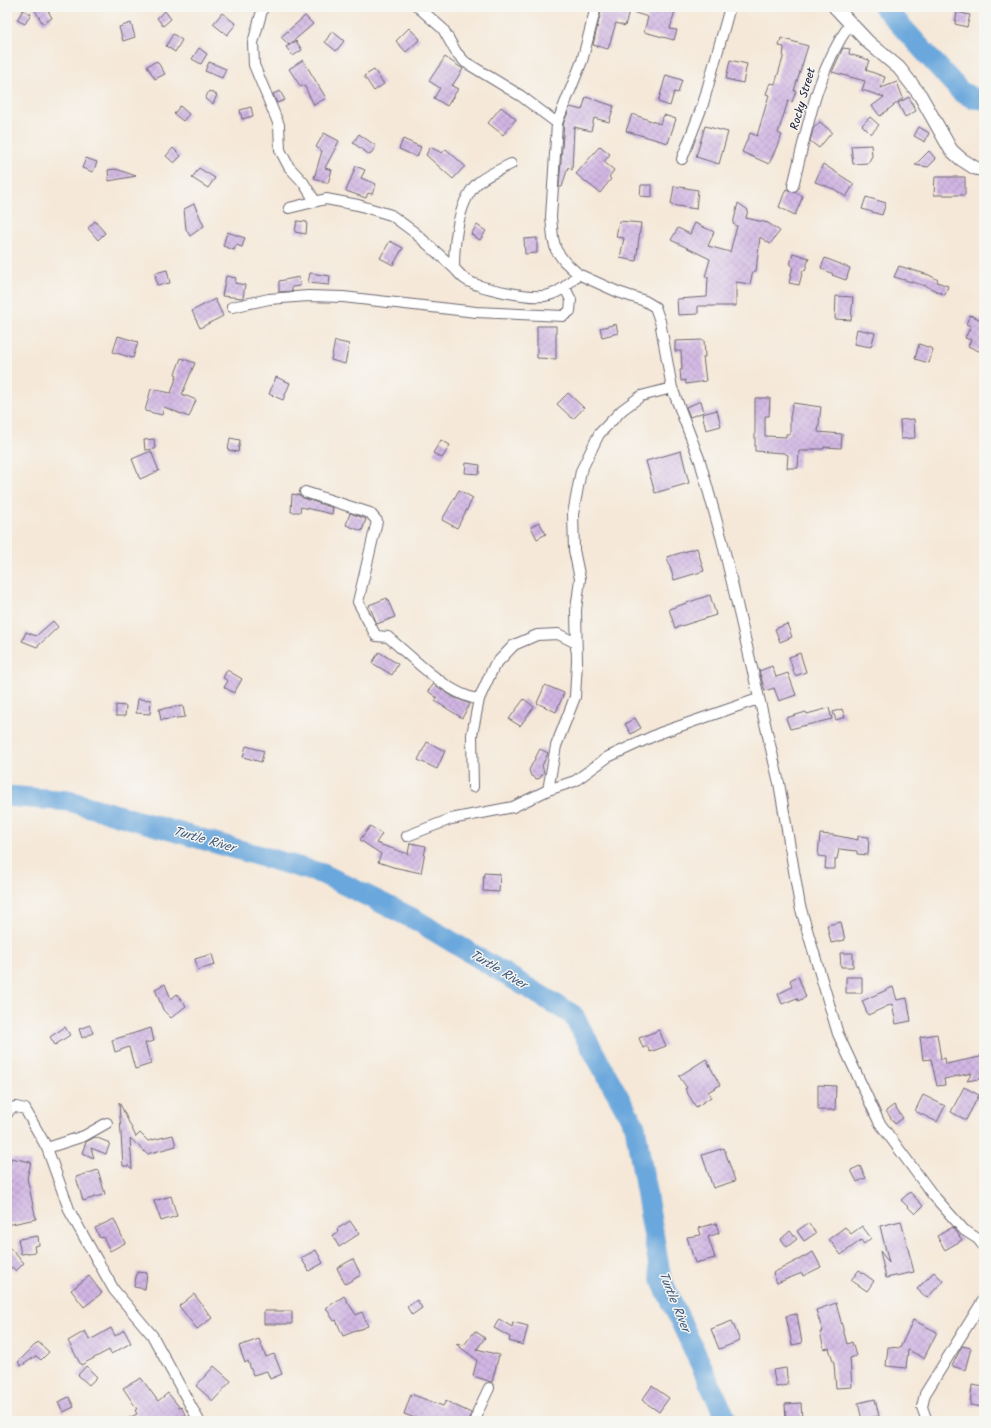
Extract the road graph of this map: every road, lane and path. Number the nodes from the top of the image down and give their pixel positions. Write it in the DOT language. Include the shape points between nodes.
graph roads {
  1 [pos="263,7"];
  2 [pos="418,7"];
  3 [pos="596,7"];
  4 [pos="730,7"];
  5 [pos="835,7"];
  6 [pos="850,24"];
  7 [pos="557,123"];
  8 [pos="682,159"];
  9 [pos="511,164"];
  10 [pos="984,170"];
  11 [pos="793,186"];
  12 [pos="315,201"];
  13 [pos="289,208"];
  14 [pos="454,268"];
  15 [pos="578,274"];
  16 [pos="565,288"];
  17 [pos="232,307"];
  18 [pos="672,388"];
  19 [pos="305,492"];
  20 [pos="577,661"];
  21 [pos="758,699"];
  22 [pos="480,700"];
  23 [pos="473,787"];
  24 [pos="548,790"];
  25 [pos="407,836"];
  26 [pos="7,1114"];
  27 [pos="107,1122"];
  28 [pos="47,1148"];
  29 [pos="984,1247"];
  30 [pos="984,1299"];
  31 [pos="489,1388"];
  32 [pos="199,1421"];
  33 [pos="476,1421"];
  34 [pos="926,1421"];
  1 -- 12 [label="street" via="253,43 254,65 279,125 280,150 288,167 304,182"];
  2 -- 7 [label="street" via="443,29 464,62 521,96"];
  3 -- 7 [label="street" via="582,61"];
  4 -- 8 [label="street" via="703,104"];
  5 -- 6 [label="street"];
  6 -- 10 [label="street" via="899,68 920,95 951,150 974,168"];
  6 -- 11 [label="street, Rocky Street" via="833,50 822,77"];
  7 -- 15 [label="street" via="552,238 564,262"];
  9 -- 14 [label="street" via="480,181 465,199 454,245"];
  12 -- 13 [label="street"];
  12 -- 14 [label="street" via="326,199 391,215"];
  14 -- 16 [label="street" via="466,280 529,297 548,295"];
  15 -- 16 [label="street"];
  15 -- 18 [label="street" via="655,307 660,321"];
  16 -- 17 [label="street" via="571,300 570,311 563,316 476,312 308,296 269,299"];
  18 -- 20 [label="street" via="641,396 622,410 599,434 581,471 573,514 574,550 580,579 576,610"];
  18 -- 21 [label="street" via="710,494"];
  19 -- 22 [label="street" via="370,513 377,521 358,602 376,636 388,637 455,692"];
  20 -- 22 [label="street" via="576,643 558,634 537,635 514,645 494,666"];
  20 -- 24 [label="street" via="575,697 556,746"];
  21 -- 24 [label="street" via="660,733 608,757 575,781"];
  21 -- 29 [label="street" via="779,782 800,906 838,1034 879,1122 932,1194 964,1230 978,1239"];
  22 -- 23 [label="street" via="472,735"];
  24 -- 25 [label="street" via="513,807 451,819"];
  26 -- 28 [label="street" via="11,1108 26,1109"];
  27 -- 28 [label="street" via="84,1136"];
  28 -- 32 [label="street" via="70,1212 114,1290 152,1335"];
  30 -- 34 [label="street" via="925,1394 922,1407"];
  31 -- 33 [label="street"];
}
